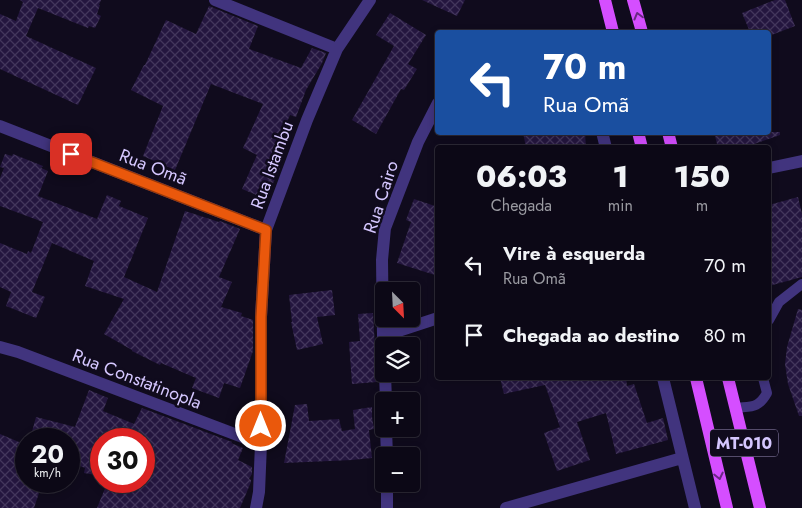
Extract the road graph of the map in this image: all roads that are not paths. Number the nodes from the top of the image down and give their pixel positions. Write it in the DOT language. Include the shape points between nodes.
graph roads {
  1 [pos="215,0"];
  2 [pos="370,0"];
  3 [pos="605,0"];
  4 [pos="633,0"];
  5 [pos="612,30"];
  6 [pos="641,30"];
  7 [pos="337,49"];
  8 [pos="435,109"];
  9 [pos="0,126"];
  10 [pos="802,161"];
  11 [pos="771,168"];
  12 [pos="266,230"];
  13 [pos="802,284"];
  14 [pos="771,316"];
  15 [pos="435,319"];
  16 [pos="383,336"];
  17 [pos="0,347"];
  18 [pos="663,380"];
  19 [pos="696,380"];
  20 [pos="728,380"];
  21 [pos="764,380"];
  22 [pos="735,408"];
  23 [pos="261,444"];
  24 [pos="682,458"];
  25 [pos="387,492"];
  26 [pos="256,508"];
  27 [pos="387,508"];
  28 [pos="506,508"];
  29 [pos="695,508"];
  30 [pos="726,508"];
  31 [pos="760,508"];
  1 -- 7 [label="street"];
  2 -- 7 [label="street, Rua Istambu"];
  3 -- 5 [label="main road"];
  6 -- 4 [label="main road, one-way"];
  7 -- 12 [label="street, Rua Istambu"];
  8 -- 16 [label="street, Rua Cairo" via="418,142 385,228"];
  9 -- 12 [label="street, Rua Omã"];
  10 -- 11 [label="street"];
  12 -- 23 [label="street, Rua Istambu" via="261,317"];
  13 -- 14 [label="lane" via="779,302"];
  15 -- 16 [label="street"];
  17 -- 23 [label="street, Rua Constatinopla"];
  18 -- 24 [label="street"];
  19 -- 30 [label="main road, MT-010, one-way"];
  20 -- 22 [label="main road, MT-010"];
  21 -- 22 [label="lane" via="767,394 763,401"];
  22 -- 31 [label="main road, MT-010"];
  23 -- 26 [label="street, Rua Istambu"];
  24 -- 28 [label="street"];
  24 -- 29 [label="street"];
  25 -- 27 [label="street"];
}
